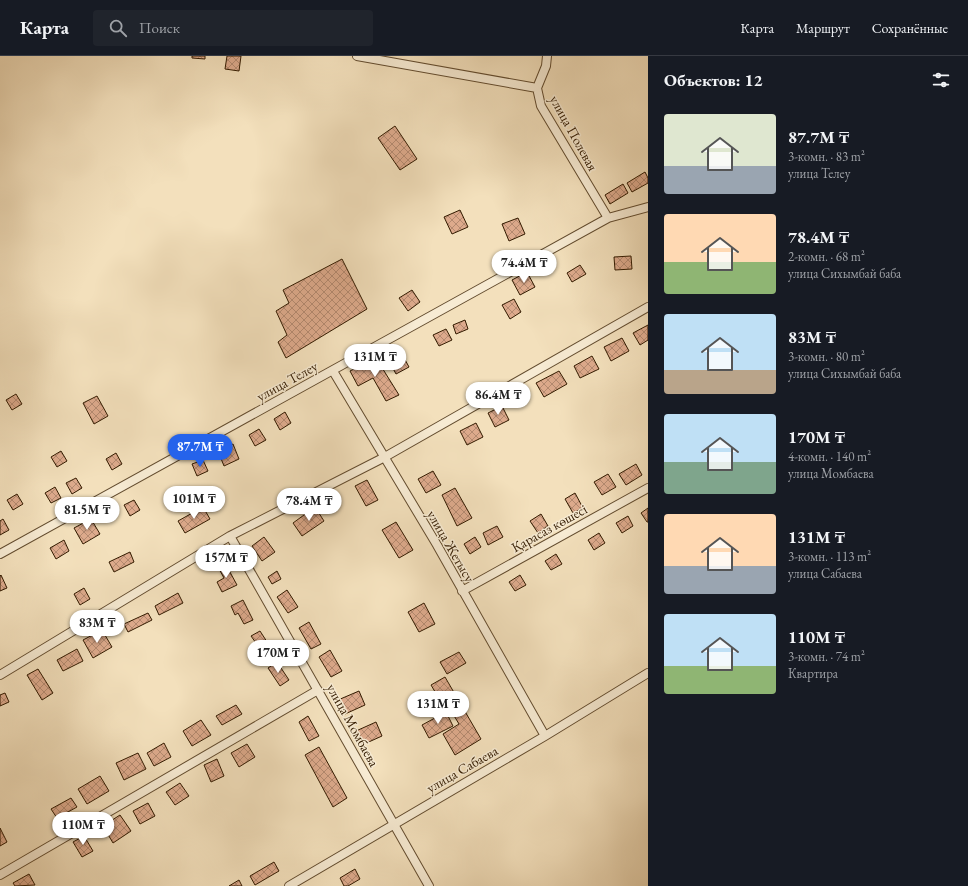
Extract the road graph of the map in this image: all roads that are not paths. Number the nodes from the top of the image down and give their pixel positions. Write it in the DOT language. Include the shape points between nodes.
graph roads {
  1 [pos="357,56"];
  2 [pos="547,56"];
  3 [pos="537,88"];
  4 [pos="648,206"];
  5 [pos="608,218"];
  6 [pos="648,307"];
  7 [pos="333,371"];
  8 [pos="383,458"];
  9 [pos="648,488"];
  10 [pos="230,536"];
  11 [pos="0,554"];
  12 [pos="462,591"];
  13 [pos="648,673"];
  14 [pos="0,674"];
  15 [pos="318,690"];
  16 [pos="545,736"];
  17 [pos="394,824"];
  18 [pos="0,875"];
  19 [pos="289,886"];
  20 [pos="429,886"];
  1 -- 3 [label="street"];
  2 -- 3 [label="street, улица Полевая" via="546,66"];
  3 -- 5 [label="street, улица Полевая" via="541,106"];
  4 -- 5 [label="street, улица Телеу"];
  5 -- 7 [label="street, улица Телеу"];
  6 -- 8 [label="street"];
  7 -- 8 [label="street, улица Жетысу"];
  7 -- 11 [label="street, улица Телеу"];
  8 -- 10 [label="street"];
  8 -- 12 [label="street, улица Жетысу"];
  9 -- 12 [label="street, Қарасаз көшесі"];
  10 -- 14 [label="street"];
  10 -- 15 [label="street, улица Момбаева"];
  12 -- 16 [label="street, улица Жетысу"];
  13 -- 16 [label="street, улица Сабаева"];
  15 -- 17 [label="street, улица Момбаева"];
  15 -- 18 [label="street"];
  16 -- 17 [label="street, улица Сабаева"];
  17 -- 19 [label="street, улица Сабаева"];
  17 -- 20 [label="street, улица Момбаева"];
}
